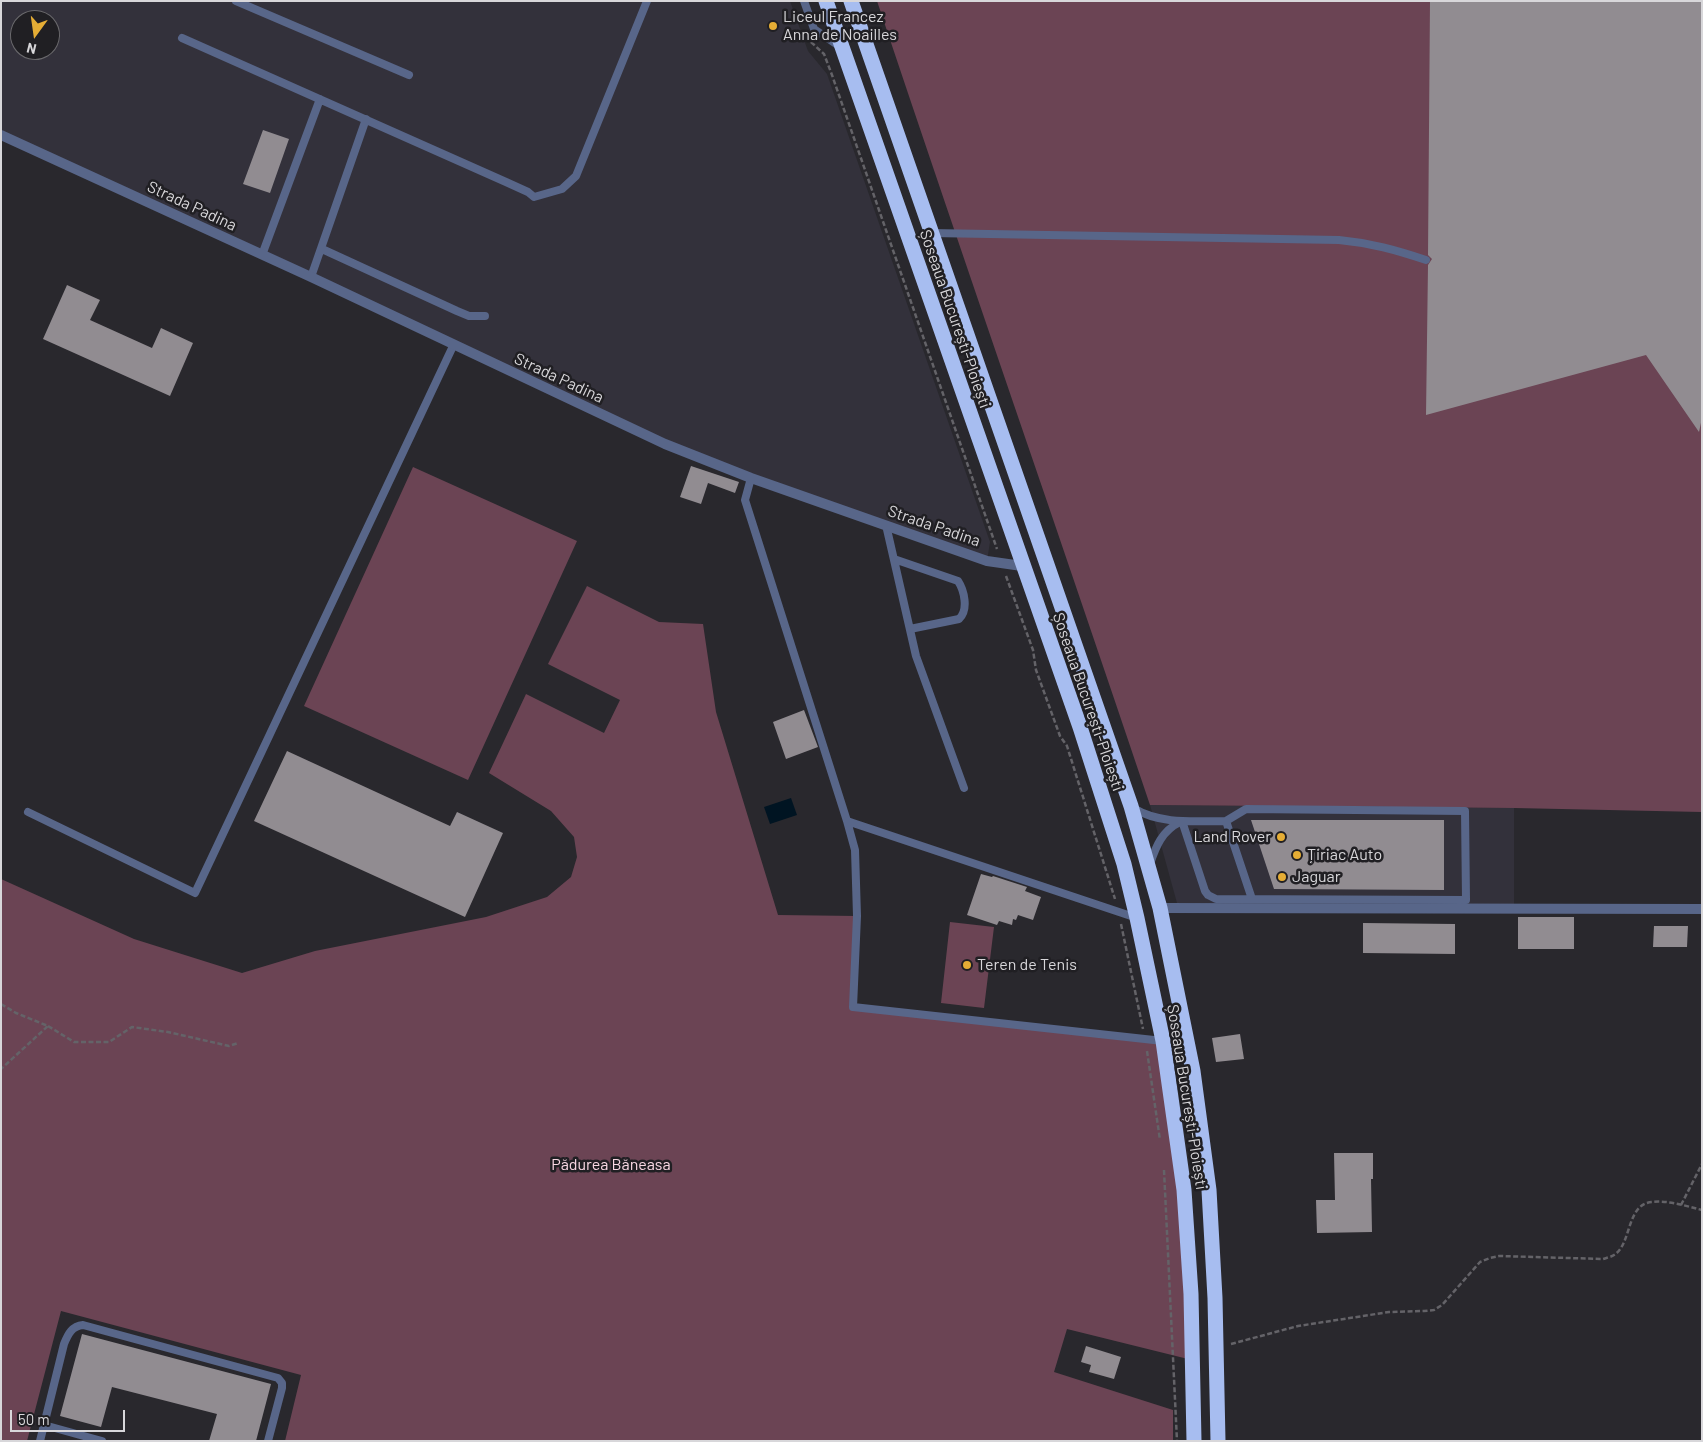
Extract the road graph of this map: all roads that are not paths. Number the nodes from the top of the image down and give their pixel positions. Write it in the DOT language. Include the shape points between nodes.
graph roads {
  1 [pos="236,1"];
  2 [pos="647,1"];
  3 [pos="804,1"];
  4 [pos="826,1"];
  5 [pos="851,1"];
  6 [pos="182,38"];
  7 [pos="842,48"];
  8 [pos="409,76"];
  9 [pos="320,99"];
  10 [pos="366,119"];
  11 [pos="1,135"];
  12 [pos="931,233"];
  13 [pos="322,249"];
  14 [pos="262,255"];
  15 [pos="1426,260"];
  16 [pos="311,277"];
  17 [pos="485,316"];
  18 [pos="454,344"];
  19 [pos="751,478"];
  20 [pos="886,525"];
  21 [pos="894,559"];
  22 [pos="1022,566"];
  23 [pos="910,629"];
  24 [pos="964,788"];
  25 [pos="1131,806"];
  26 [pos="28,812"];
  27 [pos="847,821"];
  28 [pos="1226,821"];
  29 [pos="1182,822"];
  30 [pos="1150,866"];
  31 [pos="1252,899"];
  32 [pos="1160,908"];
  33 [pos="1702,909"];
  34 [pos="1137,918"];
  35 [pos="1163,1042"];
  36 [pos="44,1425"];
  37 [pos="40,1441"];
  38 [pos="102,1441"];
  39 [pos="268,1441"];
  40 [pos="1194,1441"];
  41 [pos="1218,1441"];
  1 -- 8 [label="lane"];
  2 -- 10 [label="lane" via="576,176 562,189 534,197 521,188"];
  3 -- 7 [label="lane" via="814,29"];
  4 -- 7 [label="highway, Șoseaua București-Ploiești"];
  5 -- 12 [label="highway, Șoseaua București-Ploiești"];
  6 -- 9 [label="lane"];
  7 -- 22 [label="highway, Șoseaua București-Ploiești"];
  9 -- 10 [label="lane"];
  9 -- 14 [label="lane"];
  10 -- 13 [label="lane"];
  11 -- 14 [label="street, Strada Padina"];
  12 -- 15 [label="lane" via="1339,240 1390,248"];
  12 -- 25 [label="highway, Șoseaua București-Ploiești"];
  13 -- 16 [label="lane"];
  13 -- 17 [label="lane" via="469,316"];
  14 -- 16 [label="street, Strada Padina"];
  16 -- 18 [label="street, Strada Padina"];
  18 -- 19 [label="street, Strada Padina" via="665,444"];
  18 -- 26 [label="lane" via="195,893"];
  19 -- 20 [label="street, Strada Padina"];
  19 -- 27 [label="lane" via="745,500"];
  20 -- 21 [label="lane"];
  20 -- 22 [label="street, Strada Padina" via="987,561"];
  21 -- 23 [label="lane"];
  21 -- 23 [label="lane" via="958,580 963,589 964,612 959,619"];
  22 -- 34 [label="highway, Șoseaua București-Ploiești" via="1083,736 1124,864"];
  23 -- 24 [label="lane" via="916,656"];
  25 -- 29 [label="lane" via="1148,816"];
  25 -- 30 [label="highway, Șoseaua București-Ploiești"];
  27 -- 34 [label="lane"];
  27 -- 35 [label="lane" via="855,850 857,916 853,1007"];
  28 -- 29 [label="lane"];
  28 -- 31 [label="lane"];
  28 -- 31 [label="lane" via="1246,809 1465,811 1466,900"];
  29 -- 30 [label="lane" via="1162,837"];
  29 -- 31 [label="lane" via="1208,895 1216,899"];
  30 -- 32 [label="highway, Șoseaua București-Ploiești"];
  32 -- 33 [label="street"];
  32 -- 41 [label="highway, Șoseaua București-Ploiești" via="1193,1071 1209,1190"];
  34 -- 35 [label="highway, Șoseaua București-Ploiești"];
  35 -- 40 [label="highway, Șoseaua București-Ploiești" via="1184,1190"];
  36 -- 37 [label="lane"];
  36 -- 38 [label="lane"];
  36 -- 39 [label="lane" via="64,1344 71,1330 83,1325 278,1378 282,1388"];
}
